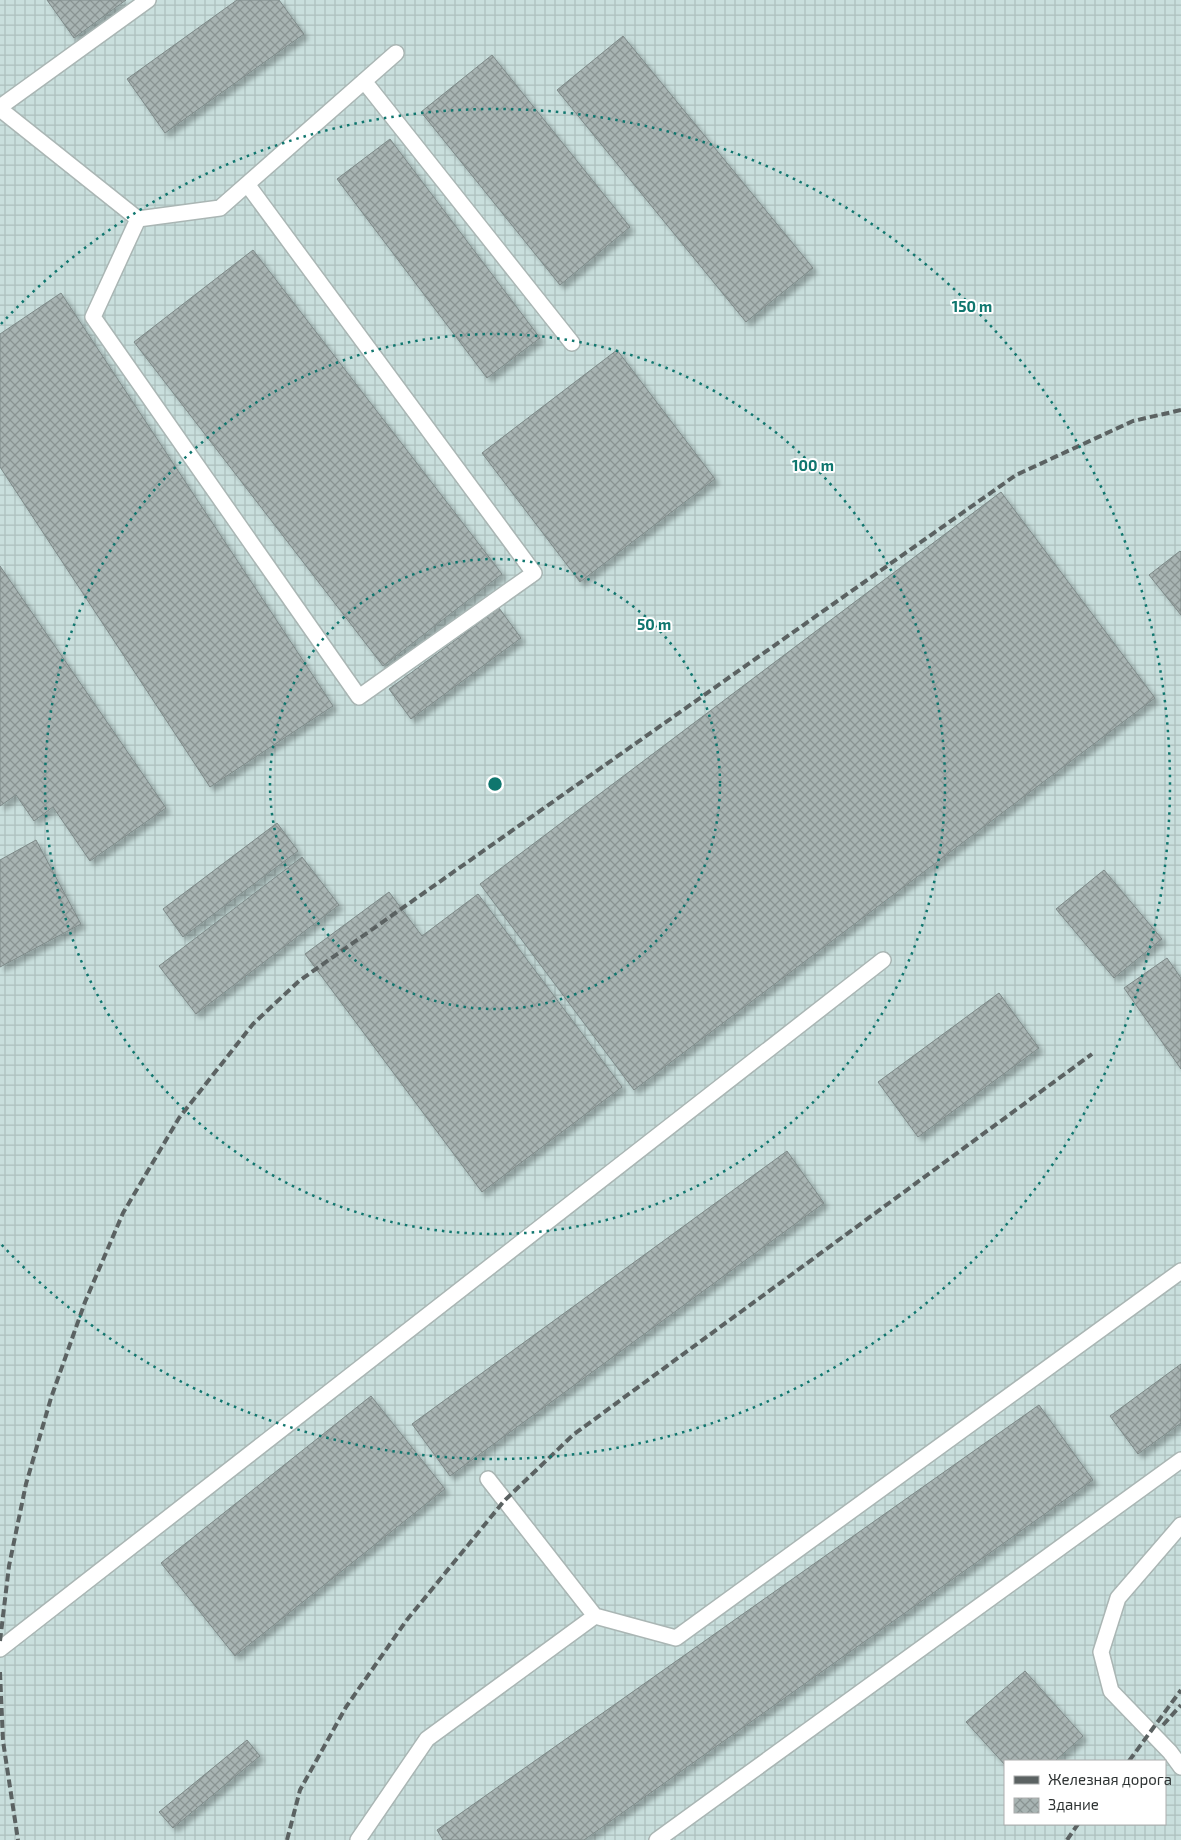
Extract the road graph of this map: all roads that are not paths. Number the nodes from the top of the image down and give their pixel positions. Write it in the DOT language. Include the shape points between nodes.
graph roads {
  1 [pos="148,0"];
  2 [pos="396,53"];
  3 [pos="364,81"];
  4 [pos="0,108"];
  5 [pos="247,184"];
  6 [pos="138,219"];
  7 [pos="572,343"];
  8 [pos="883,960"];
  9 [pos="1181,1271"];
  10 [pos="1181,1460"];
  11 [pos="488,1479"];
  12 [pos="1181,1525"];
  13 [pos="595,1616"];
  14 [pos="0,1649"];
  15 [pos="1181,1767"];
  16 [pos="358,1840"];
  17 [pos="657,1840"];
  1 -- 4 [label="lane"];
  2 -- 3 [label="lane"];
  3 -- 5 [label="lane"];
  3 -- 7 [label="lane"];
  4 -- 6 [label="lane"];
  5 -- 6 [label="lane" via="220,208"];
  5 -- 6 [label="lane" via="534,573 359,697 94,317"];
  8 -- 14 [label="lane"];
  9 -- 13 [label="lane" via="676,1638"];
  10 -- 17 [label="lane"];
  11 -- 13 [label="lane"];
  12 -- 15 [label="lane" via="1118,1598 1101,1652 1111,1692"];
  13 -- 16 [label="lane" via="427,1739"];
}
